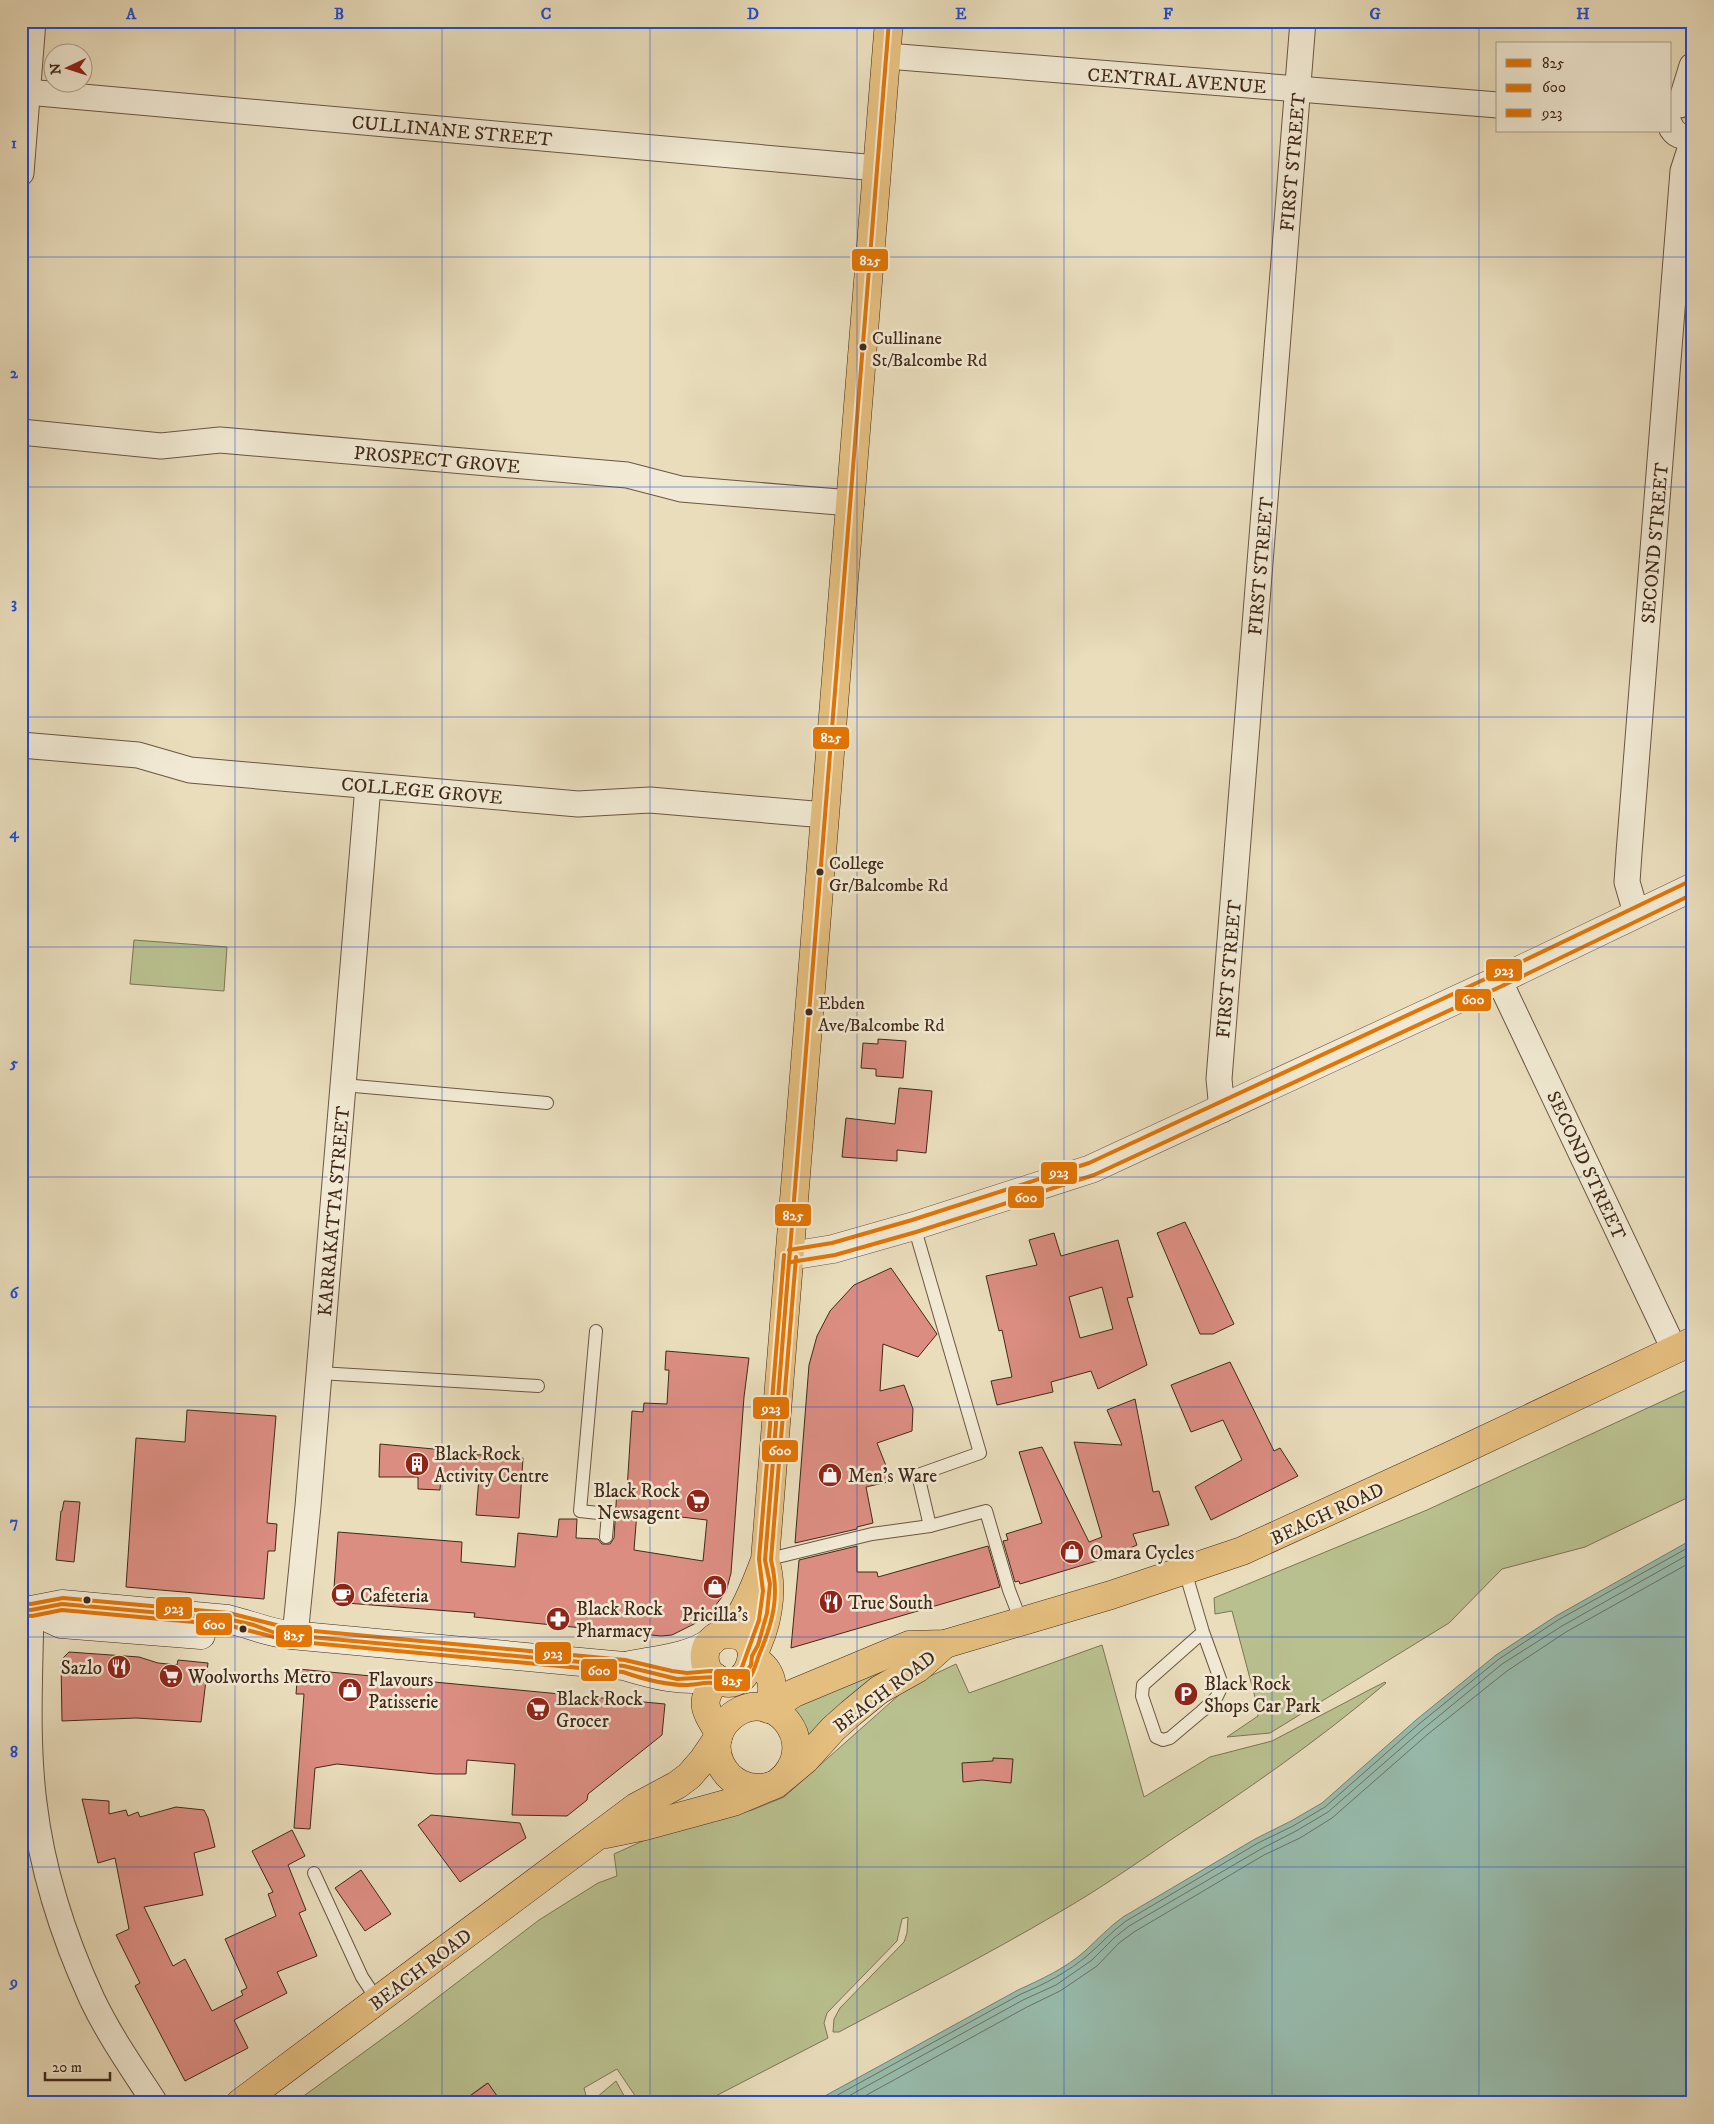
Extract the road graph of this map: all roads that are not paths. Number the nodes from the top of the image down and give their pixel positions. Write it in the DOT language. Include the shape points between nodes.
graph roads {
  1 [pos="33,21"];
  2 [pos="889,21"];
  3 [pos="1303,21"];
  4 [pos="886,56"];
  5 [pos="26,58"];
  6 [pos="1692,65"];
  7 [pos="1298,89"];
  8 [pos="27,92"];
  9 [pos="1496,105"];
  10 [pos="1678,122"];
  11 [pos="877,168"];
  12 [pos="21,172"];
  13 [pos="21,432"];
  14 [pos="850,503"];
  15 [pos="21,745"];
  16 [pos="368,786"];
  17 [pos="825,815"];
  18 [pos="1693,887"];
  19 [pos="1636,913"];
  20 [pos="1499,980"];
  21 [pos="343,1085"];
  22 [pos="547,1102"];
  23 [pos="1222,1110"];
  24 [pos="914,1226"];
  25 [pos="790,1256"];
  26 [pos="596,1331"];
  27 [pos="1684,1345"];
  28 [pos="319,1373"];
  29 [pos="538,1386"];
  30 [pos="930,1526"];
  31 [pos="606,1537"];
  32 [pos="765,1560"];
  33 [pos="1185,1572"];
  34 [pos="26,1610"];
  35 [pos="1020,1621"];
  36 [pos="1202,1632"];
  37 [pos="287,1635"];
  38 [pos="717,1638"];
  39 [pos="945,1644"];
  40 [pos="752,1657"];
  41 [pos="624,1666"];
  42 [pos="716,1678"];
  43 [pos="769,1709"];
  44 [pos="719,1736"];
  45 [pos="777,1782"];
  46 [pos="600,1835"];
  47 [pos="30,1836"];
  48 [pos="314,1874"];
  49 [pos="378,2001"];
  50 [pos="154,2103"];
  51 [pos="240,2103"];
  1 -- 5 [label="street"];
  2 -- 4 [label="main road"];
  3 -- 7 [label="street, FIRST STREET"];
  4 -- 7 [label="street, CENTRAL AVENUE"];
  4 -- 11 [label="main road"];
  5 -- 8 [label="street"];
  6 -- 10 [label="street, SECOND STREET"];
  7 -- 9 [label="street, CENTRAL AVENUE"];
  7 -- 23 [label="street, FIRST STREET" via="1219,1079"];
  8 -- 11 [label="street, CULLINANE STREET"];
  8 -- 12 [label="street"];
  10 -- 19 [label="street, SECOND STREET" via="1683,171 1627,882"];
  11 -- 14 [label="main road"];
  13 -- 14 [label="street, PROSPECT GROVE" via="161,446 220,440 607,473 681,489"];
  14 -- 17 [label="main road"];
  15 -- 16 [label="street, COLLEGE GROVE" via="138,755 190,770"];
  16 -- 17 [label="street, COLLEGE GROVE" via="578,804 650,800"];
  16 -- 21 [label="street, KARRAKATTA STREET"];
  17 -- 25 [label="main road"];
  18 -- 19 [label="street"];
  19 -- 20 [label="street"];
  20 -- 23 [label="street"];
  20 -- 27 [label="street, SECOND STREET"];
  21 -- 22 [label="lane"];
  21 -- 28 [label="street, KARRAKATTA STREET"];
  23 -- 24 [label="street" via="1091,1169"];
  24 -- 25 [label="street" via="833,1249"];
  24 -- 30 [label="lane" via="980,1453 918,1475"];
  25 -- 32 [label="main road"];
  26 -- 31 [label="lane" via="580,1511 608,1514"];
  27 -- 33 [label="main road, BEACH ROAD" via="1272,1539"];
  28 -- 29 [label="lane"];
  28 -- 37 [label="street, KARRAKATTA STREET" via="308,1506"];
  30 -- 32 [label="lane" via="872,1534"];
  30 -- 35 [label="lane" via="986,1511"];
  32 -- 38 [label="main road" via="740,1615"];
  32 -- 40 [label="main road" via="770,1591 758,1645"];
  33 -- 35 [label="main road, BEACH ROAD"];
  33 -- 36 [label="lane"];
  34 -- 37 [label="street" via="62,1604 228,1619"];
  34 -- 47 [label="street" via="34,1803"];
  35 -- 39 [label="main road, BEACH ROAD"];
  36 -- 36 [label="lane" via="1220,1679 1220,1690 1206,1707 1170,1738 1163,1740 1156,1737 1142,1696 1143,1685"];
  37 -- 41 [label="street"];
  38 -- 40 [label="main road" via="731,1634 742,1638"];
  38 -- 41 [label="street" via="702,1648"];
  38 -- 42 [label="main road" via="706,1650 705,1661"];
  39 -- 43 [label="main road, BEACH ROAD" via="909,1645 794,1693"];
  39 -- 45 [label="main road, BEACH ROAD" via="918,1668 879,1690 851,1712 805,1760"];
  40 -- 42 [label="main road" via="749,1669 741,1678 730,1681"];
  40 -- 43 [label="main road" via="766,1667 772,1681"];
  41 -- 42 [label="street" via="668,1678"];
  42 -- 44 [label="main road" via="708,1691 705,1706"];
  43 -- 44 [label="main road, BEACH ROAD" via="741,1710 726,1722"];
  43 -- 45 [label="main road" via="787,1721 797,1742 793,1766"];
  44 -- 45 [label="main road" via="718,1758 728,1776 751,1787"];
  44 -- 46 [label="main road, BEACH ROAD" via="689,1776 636,1806"];
  45 -- 46 [label="main road, BEACH ROAD" via="733,1802"];
  46 -- 49 [label="main road, BEACH ROAD"];
  47 -- 50 [label="street" via="93,2000"];
  48 -- 49 [label="lane" via="362,1978"];
  49 -- 51 [label="main road, BEACH ROAD"];
}
